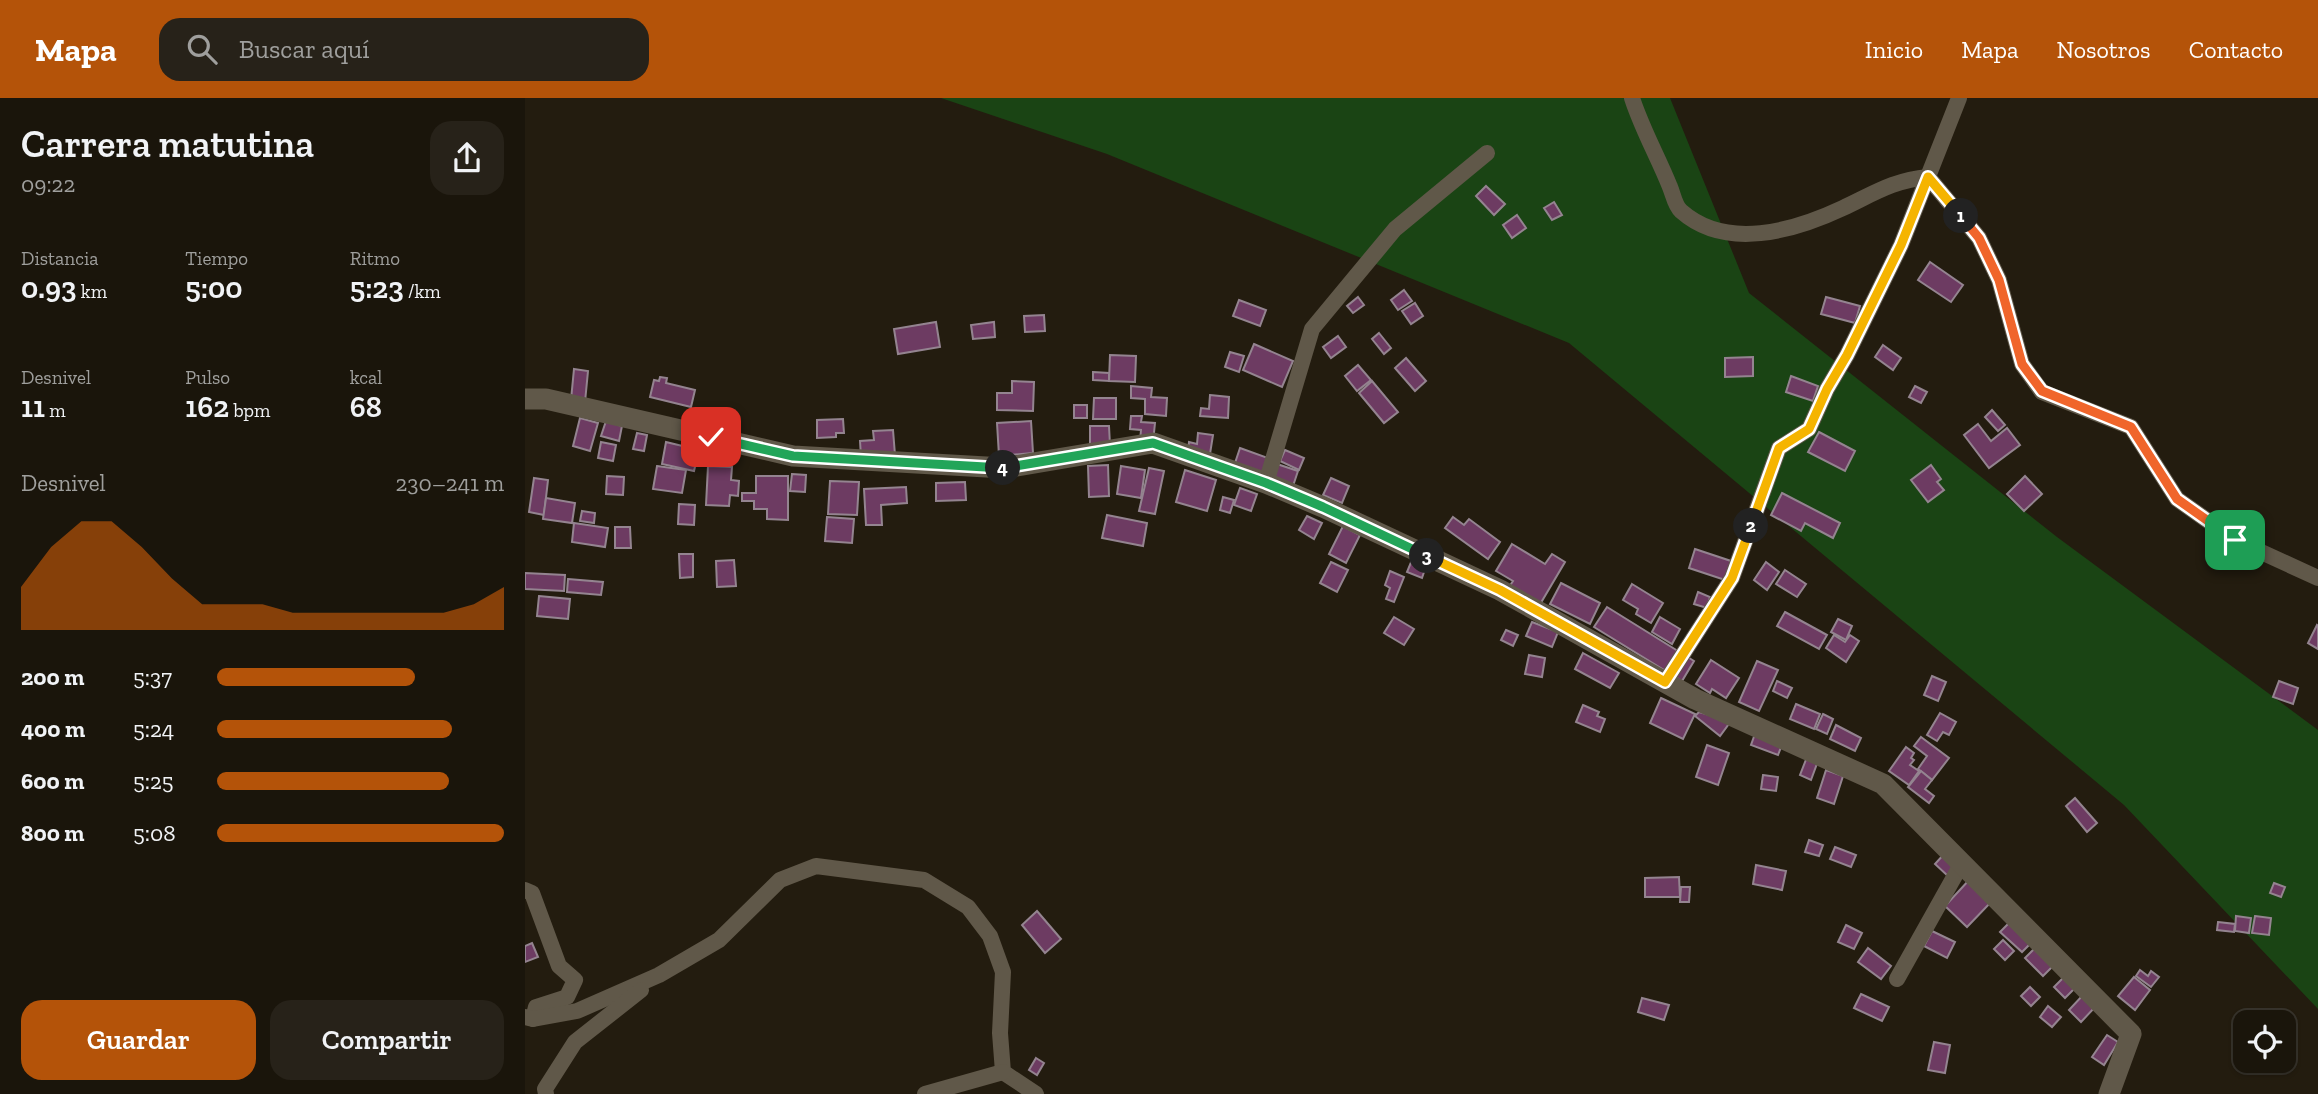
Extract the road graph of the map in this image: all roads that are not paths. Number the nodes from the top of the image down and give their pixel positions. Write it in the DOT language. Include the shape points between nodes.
graph roads {
  1 [pos="1632,98"];
  2 [pos="1959,98"];
  3 [pos="1487,153"];
  4 [pos="1928,177"];
  5 [pos="525,399"];
  6 [pos="1266,483"];
  7 [pos="2318,578"];
  8 [pos="1665,682"];
  9 [pos="1962,863"];
  10 [pos="525,890"];
  11 [pos="659,975"];
  12 [pos="1897,979"];
  13 [pos="529,1018"];
  14 [pos="1003,1072"];
  15 [pos="546,1094"];
  16 [pos="925,1094"];
  17 [pos="1036,1094"];
  18 [pos="2109,1094"];
  1 -- 4 [label="street" via="1679,210 1715,231 1757,234 1800,224 1906,179"];
  2 -- 4 [label="street"];
  3 -- 6 [label="street" via="1395,229 1312,329"];
  4 -- 7 [label="street" via="1979,238 1999,280 2022,364 2042,391 2131,427 2177,499 2235,540"];
  4 -- 8 [label="street" via="1901,245 1809,429 1779,448 1732,578"];
  5 -- 6 [label="street" via="546,399 793,456 1004,468 1153,443"];
  6 -- 8 [label="street" via="1500,590"];
  8 -- 9 [label="street" via="1883,784"];
  9 -- 12 [label="street"];
  9 -- 18 [label="street" via="2131,1034"];
  10 -- 13 [label="street" via="532,893 559,966 575,981 567,998 536,1007"];
  11 -- 13 [label="street" via="577,1011"];
  11 -- 14 [label="street" via="719,940 780,880 816,866 924,880 968,907 990,936 1003,971"];
  11 -- 15 [label="street" via="575,1042 545,1088"];
  14 -- 16 [label="street"];
  14 -- 17 [label="street"];
}
